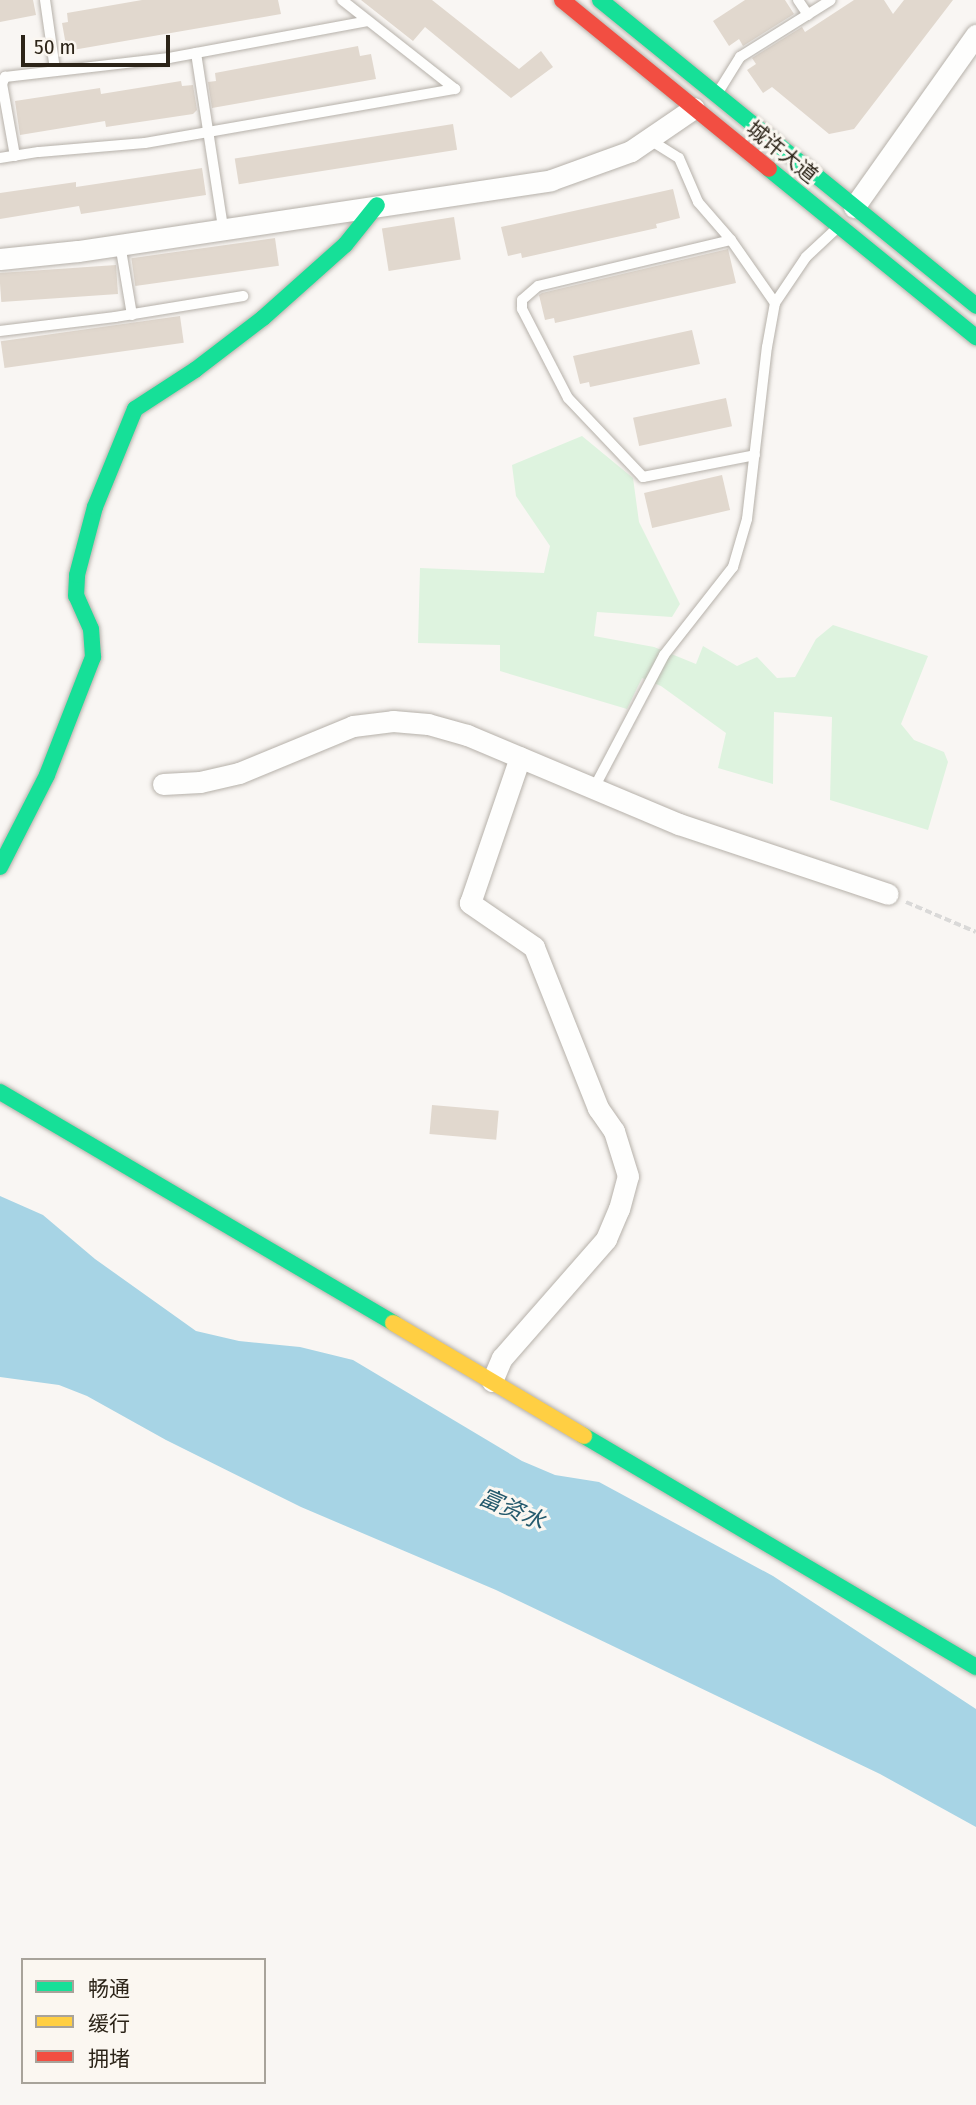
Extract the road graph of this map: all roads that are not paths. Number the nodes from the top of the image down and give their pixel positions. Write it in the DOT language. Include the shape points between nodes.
graph roads {
  1 [pos="45,0"];
  2 [pos="342,0"];
  3 [pos="562,0"];
  4 [pos="600,0"];
  5 [pos="615,0"];
  6 [pos="798,0"];
  7 [pos="831,0"];
  8 [pos="807,15"];
  9 [pos="368,21"];
  10 [pos="629,24"];
  11 [pos="976,35"];
  12 [pos="196,53"];
  13 [pos="55,69"];
  14 [pos="716,95"];
  15 [pos="694,108"];
  16 [pos="208,132"];
  17 [pos="650,140"];
  18 [pos="15,156"];
  19 [pos="0,158"];
  20 [pos="377,205"];
  21 [pos="854,207"];
  22 [pos="839,226"];
  23 [pos="223,228"];
  24 [pos="731,240"];
  25 [pos="120,244"];
  26 [pos="0,259"];
  27 [pos="243,296"];
  28 [pos="775,303"];
  29 [pos="976,306"];
  30 [pos="132,315"];
  31 [pos="0,331"];
  32 [pos="976,337"];
  33 [pos="755,454"];
  34 [pos="520,757"];
  35 [pos="163,784"];
  36 [pos="594,788"];
  37 [pos="0,867"];
  38 [pos="888,894"];
  39 [pos="0,1091"];
  40 [pos="492,1381"];
  41 [pos="976,1667"];
  1 -- 13 [label="lane"];
  2 -- 9 [label="lane"];
  3 -- 15 [label="street, 城许大道"];
  4 -- 10 [label="street, 城许大道"];
  5 -- 10 [label="street"];
  6 -- 8 [label="lane"];
  7 -- 8 [label="lane"];
  8 -- 14 [label="lane" via="740,57"];
  9 -- 12 [label="lane"];
  9 -- 16 [label="lane" via="454,89"];
  10 -- 14 [label="street, 城许大道"];
  11 -- 21 [label="street"];
  12 -- 13 [label="lane"];
  12 -- 16 [label="lane"];
  13 -- 18 [label="lane" via="5,77 2,84"];
  14 -- 21 [label="street, 城许大道"];
  15 -- 17 [label="street"];
  15 -- 22 [label="street, 城许大道"];
  16 -- 18 [label="lane"];
  16 -- 23 [label="lane"];
  17 -- 20 [label="street" via="611,160 551,180"];
  17 -- 24 [label="lane" via="679,158 698,202"];
  18 -- 19 [label="lane"];
  20 -- 23 [label="street"];
  20 -- 37 [label="street" via="345,245 263,318 135,409 95,507 77,575 76,596 91,629 93,657 47,775"];
  21 -- 29 [label="street, 城许大道"];
  22 -- 28 [label="lane" via="806,257"];
  22 -- 32 [label="street, 城许大道"];
  23 -- 25 [label="street"];
  24 -- 28 [label="lane"];
  24 -- 33 [label="lane" via="538,286 523,300 522,309 568,398 643,477"];
  25 -- 26 [label="street"];
  25 -- 30 [label="lane"];
  27 -- 30 [label="lane"];
  28 -- 33 [label="lane"];
  30 -- 31 [label="lane"];
  33 -- 36 [label="lane" via="747,519 733,566 664,655"];
  34 -- 35 [label="street" via="448,729 411,722 373,722 334,732 239,773"];
  34 -- 36 [label="street"];
  34 -- 40 [label="street" via="470,903 534,947 598,1108 614,1131 628,1177 606,1239 502,1358"];
  36 -- 38 [label="street" via="679,824"];
  39 -- 40 [label="street"];
  40 -- 41 [label="street"];
}
